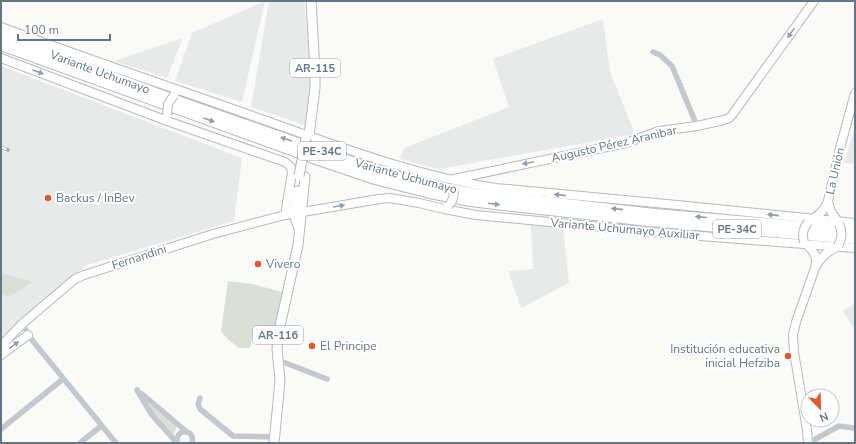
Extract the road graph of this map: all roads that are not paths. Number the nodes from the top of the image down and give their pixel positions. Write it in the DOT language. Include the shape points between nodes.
graph roads {
  1 [pos="312,1"];
  2 [pos="814,1"];
  3 [pos="1,27"];
  4 [pos="1,36"];
  5 [pos="1,45"];
  6 [pos="653,52"];
  7 [pos="1,58"];
  8 [pos="178,93"];
  9 [pos="855,94"];
  10 [pos="169,118"];
  11 [pos="697,126"];
  12 [pos="309,138"];
  13 [pos="451,180"];
  14 [pos="828,201"];
  15 [pos="446,208"];
  16 [pos="293,214"];
  17 [pos="810,220"];
  18 [pos="839,223"];
  19 [pos="855,223"];
  20 [pos="855,230"];
  21 [pos="855,239"];
  22 [pos="805,243"];
  23 [pos="838,246"];
  24 [pos="855,248"];
  25 [pos="815,268"];
  26 [pos="22,324"];
  27 [pos="28,335"];
  28 [pos="1,346"];
  29 [pos="1,355"];
  30 [pos="278,359"];
  31 [pos="63,379"];
  32 [pos="327,379"];
  33 [pos="200,398"];
  34 [pos="101,426"];
  35 [pos="1,429"];
  36 [pos="855,429"];
  37 [pos="187,432"];
  38 [pos="274,440"];
  39 [pos="80,443"];
  40 [pos="116,443"];
  41 [pos="177,443"];
  42 [pos="192,443"];
  43 [pos="808,443"];
  44 [pos="811,443"];
  1 -- 12 [label="main road, AR-115" via="315,88"];
  2 -- 11 [label="main road, Augusto Pérez Aranibar, one-way" via="732,115 724,120"];
  3 -- 8 [label="main road, Variante Uchumayo"];
  20 -- 4 [label="highway, Variante Uchumayo / PE-34C, one-way" via="655,214 476,194 432,186 375,170"];
  5 -- 21 [label="highway, Variante Uchumayo / PE-34C, one-way" via="374,179 430,193 471,201 649,221"];
  6 -- 11 [label="street" via="672,66"];
  7 -- 10 [label="main road, Variante Uchumayo, one-way"];
  8 -- 10 [label="main road, bridge" via="168,104"];
  8 -- 12 [label="main road, Variante Uchumayo"];
  9 -- 14 [label="main road, La Unión"];
  10 -- 16 [label="main road, Variante Uchumayo" via="288,164 292,174"];
  11 -- 13 [label="main road, Augusto Pérez Aranibar, one-way" via="659,131 626,143"];
  12 -- 13 [label="main road, Variante Uchumayo"];
  12 -- 16 [label="main road, AR-116, bridge"];
  13 -- 15 [label="main road, bridge" via="454,198"];
  17 -- 13 [label="main road, one-way" via="496,188"];
  14 -- 17 [label="main road, La Unión" via="820,215"];
  14 -- 18 [label="main road, La Unión" via="829,209"];
  16 -- 15 [label="main road, Variante Uchumayo, one-way" via="390,198"];
  15 -- 22 [label="main road, Variante Uchumayo Auxiliar" via="476,214 647,232"];
  16 -- 26 [label="main road, Fernandini" via="213,234 79,277"];
  16 -- 30 [label="main road, AR-116" via="299,229 278,335"];
  17 -- 18 [label="main road"];
  17 -- 22 [label="main road, bridge" via="804,226"];
  18 -- 19 [label="main road"];
  18 -- 23 [label="main road, bridge" via="842,235"];
  22 -- 23 [label="main road, Variante Uchumayo Auxiliar"];
  22 -- 25 [label="main road" via="816,254"];
  23 -- 24 [label="main road, Variante Uchumayo Auxiliar"];
  23 -- 25 [label="main road" via="824,255"];
  25 -- 43 [label="main road" via="793,335"];
  26 -- 27 [label="street"];
  26 -- 28 [label="main road, Fernandini"];
  29 -- 27 [label="main road, one-way"];
  27 -- 31 [label="street"];
  30 -- 32 [label="street"];
  30 -- 38 [label="main road, AR-116" via="280,380"];
  31 -- 34 [label="street"];
  31 -- 35 [label="street"];
  33 -- 38 [label="street" via="200,409 233,436"];
  34 -- 39 [label="street"];
  34 -- 40 [label="street"];
  36 -- 44 [label="street" via="839,426"];
  37 -- 41 [label="street" via="178,435"];
  37 -- 41 [label="street" via="137,390 152,415"];
  37 -- 42 [label="street" via="191,434"];
}
